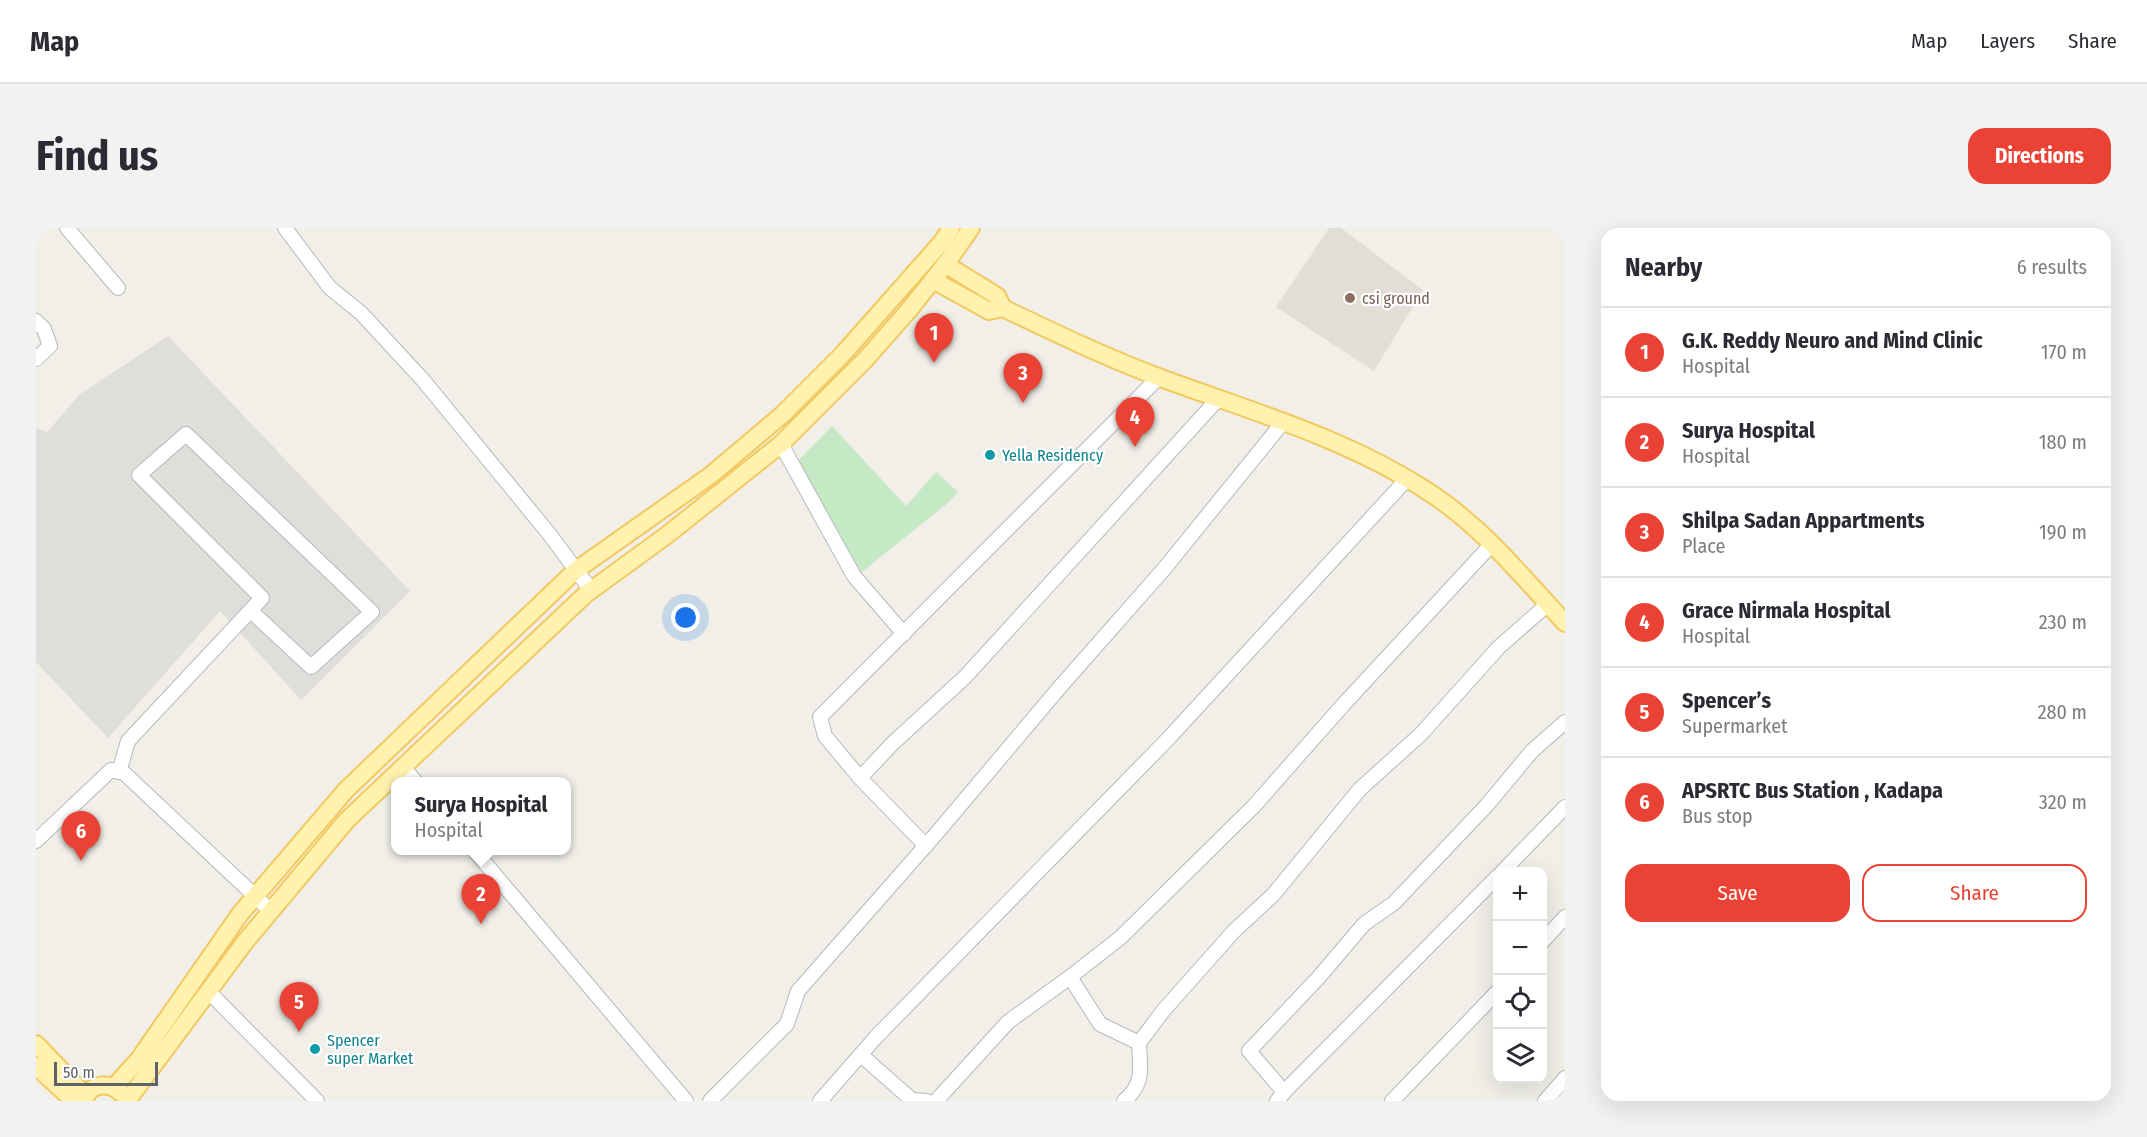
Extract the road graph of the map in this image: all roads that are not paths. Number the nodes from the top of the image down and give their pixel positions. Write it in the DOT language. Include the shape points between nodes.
graph roads {
  1 [pos="67,228"];
  2 [pos="285,228"];
  3 [pos="956,231"];
  4 [pos="945,264"];
  5 [pos="933,280"];
  6 [pos="118,288"];
  7 [pos="1003,308"];
  8 [pos="36,321"];
  9 [pos="36,359"];
  10 [pos="1159,377"];
  11 [pos="1220,398"];
  12 [pos="1284,421"];
  13 [pos="781,444"];
  14 [pos="1407,479"];
  15 [pos="634,529"];
  16 [pos="1492,544"];
  17 [pos="651,547"];
  18 [pos="575,571"];
  19 [pos="591,590"];
  20 [pos="1548,604"];
  21 [pos="251,611"];
  22 [pos="1565,623"];
  23 [pos="904,634"];
  24 [pos="1565,722"];
  25 [pos="403,767"];
  26 [pos="119,772"];
  27 [pos="392,777"];
  28 [pos="412,777"];
  29 [pos="391,778"];
  30 [pos="860,778"];
  31 [pos="1565,807"];
  32 [pos="36,841"];
  33 [pos="926,846"];
  34 [pos="478,855"];
  35 [pos="1507,867"];
  36 [pos="1493,880"];
  37 [pos="255,896"];
  38 [pos="271,911"];
  39 [pos="1565,917"];
  40 [pos="1547,937"];
  41 [pos="1070,977"];
  42 [pos="209,992"];
  43 [pos="1493,995"];
  44 [pos="1139,1043"];
  45 [pos="36,1044"];
  46 [pos="861,1055"];
  47 [pos="36,1066"];
  48 [pos="1565,1078"];
  49 [pos="122,1096"];
  50 [pos="1281,1097"];
  51 [pos="81,1099"];
  52 [pos="317,1101"];
  53 [pos="686,1101"];
  54 [pos="710,1101"];
  55 [pos="820,1101"];
  56 [pos="927,1101"];
  57 [pos="936,1101"];
  58 [pos="1124,1101"];
  59 [pos="1392,1101"];
  60 [pos="1545,1101"];
  1 -- 6 [label="street"];
  2 -- 18 [label="street" via="330,288 361,313 423,380"];
  3 -- 4 [label="main road"];
  3 -- 15 [label="main road" via="783,414 711,475"];
  4 -- 5 [label="main road"];
  4 -- 7 [label="main road" via="997,296"];
  5 -- 7 [label="main road" via="989,311"];
  5 -- 13 [label="main road" via="865,360"];
  7 -- 10 [label="main road" via="1072,342"];
  8 -- 9 [label="street" via="44,329 50,346"];
  10 -- 11 [label="main road"];
  10 -- 23 [label="street"];
  11 -- 12 [label="main road"];
  11 -- 30 [label="street" via="965,677"];
  12 -- 14 [label="main road" via="1353,449"];
  12 -- 33 [label="street" via="1164,569"];
  13 -- 17 [label="main road"];
  13 -- 23 [label="street" via="854,576"];
  14 -- 16 [label="main road" via="1477,527"];
  14 -- 46 [label="street" via="1167,740"];
  15 -- 17 [label="main road"];
  15 -- 18 [label="main road"];
  16 -- 20 [label="main road"];
  16 -- 41 [label="street" via="1254,806 1120,938"];
  17 -- 19 [label="main road"];
  18 -- 19 [label="street"];
  18 -- 37 [label="main road" via="346,790"];
  19 -- 25 [label="main road"];
  20 -- 22 [label="main road"];
  20 -- 44 [label="street" via="1499,646 1421,734 1360,789 1273,895 1234,931"];
  21 -- 21 [label="street" via="262,598 139,475 186,434 372,612 311,666"];
  21 -- 26 [label="street" via="128,741"];
  23 -- 30 [label="street" via="820,717 825,736"];
  24 -- 50 [label="street" via="1532,751 1394,903 1364,924 1248,1052"];
  25 -- 27 [label="main road"];
  25 -- 28 [label="street"];
  26 -- 32 [label="street" via="111,770 100,778"];
  26 -- 37 [label="street" via="138,784"];
  29 -- 38 [label="main road" via="347,820"];
  30 -- 33 [label="street"];
  31 -- 35 [label="street"];
  33 -- 54 [label="street" via="798,991 787,1024"];
  34 -- 53 [label="street"];
  36 -- 50 [label="street"];
  37 -- 38 [label="street"];
  37 -- 49 [label="main road" via="139,1059"];
  38 -- 42 [label="main road"];
  39 -- 40 [label="street"];
  41 -- 44 [label="street" via="1100,1024"];
  41 -- 57 [label="street" via="1008,1022"];
  42 -- 49 [label="main road"];
  42 -- 52 [label="street"];
  43 -- 59 [label="street"];
  44 -- 58 [label="street" via="1141,1080"];
  45 -- 51 [label="main road"];
  46 -- 55 [label="street"];
  46 -- 56 [label="street" via="912,1100"];
  47 -- 51 [label="main road"];
  48 -- 60 [label="street"];
  49 -- 51 [label="main road" via="101,1085"];
}
